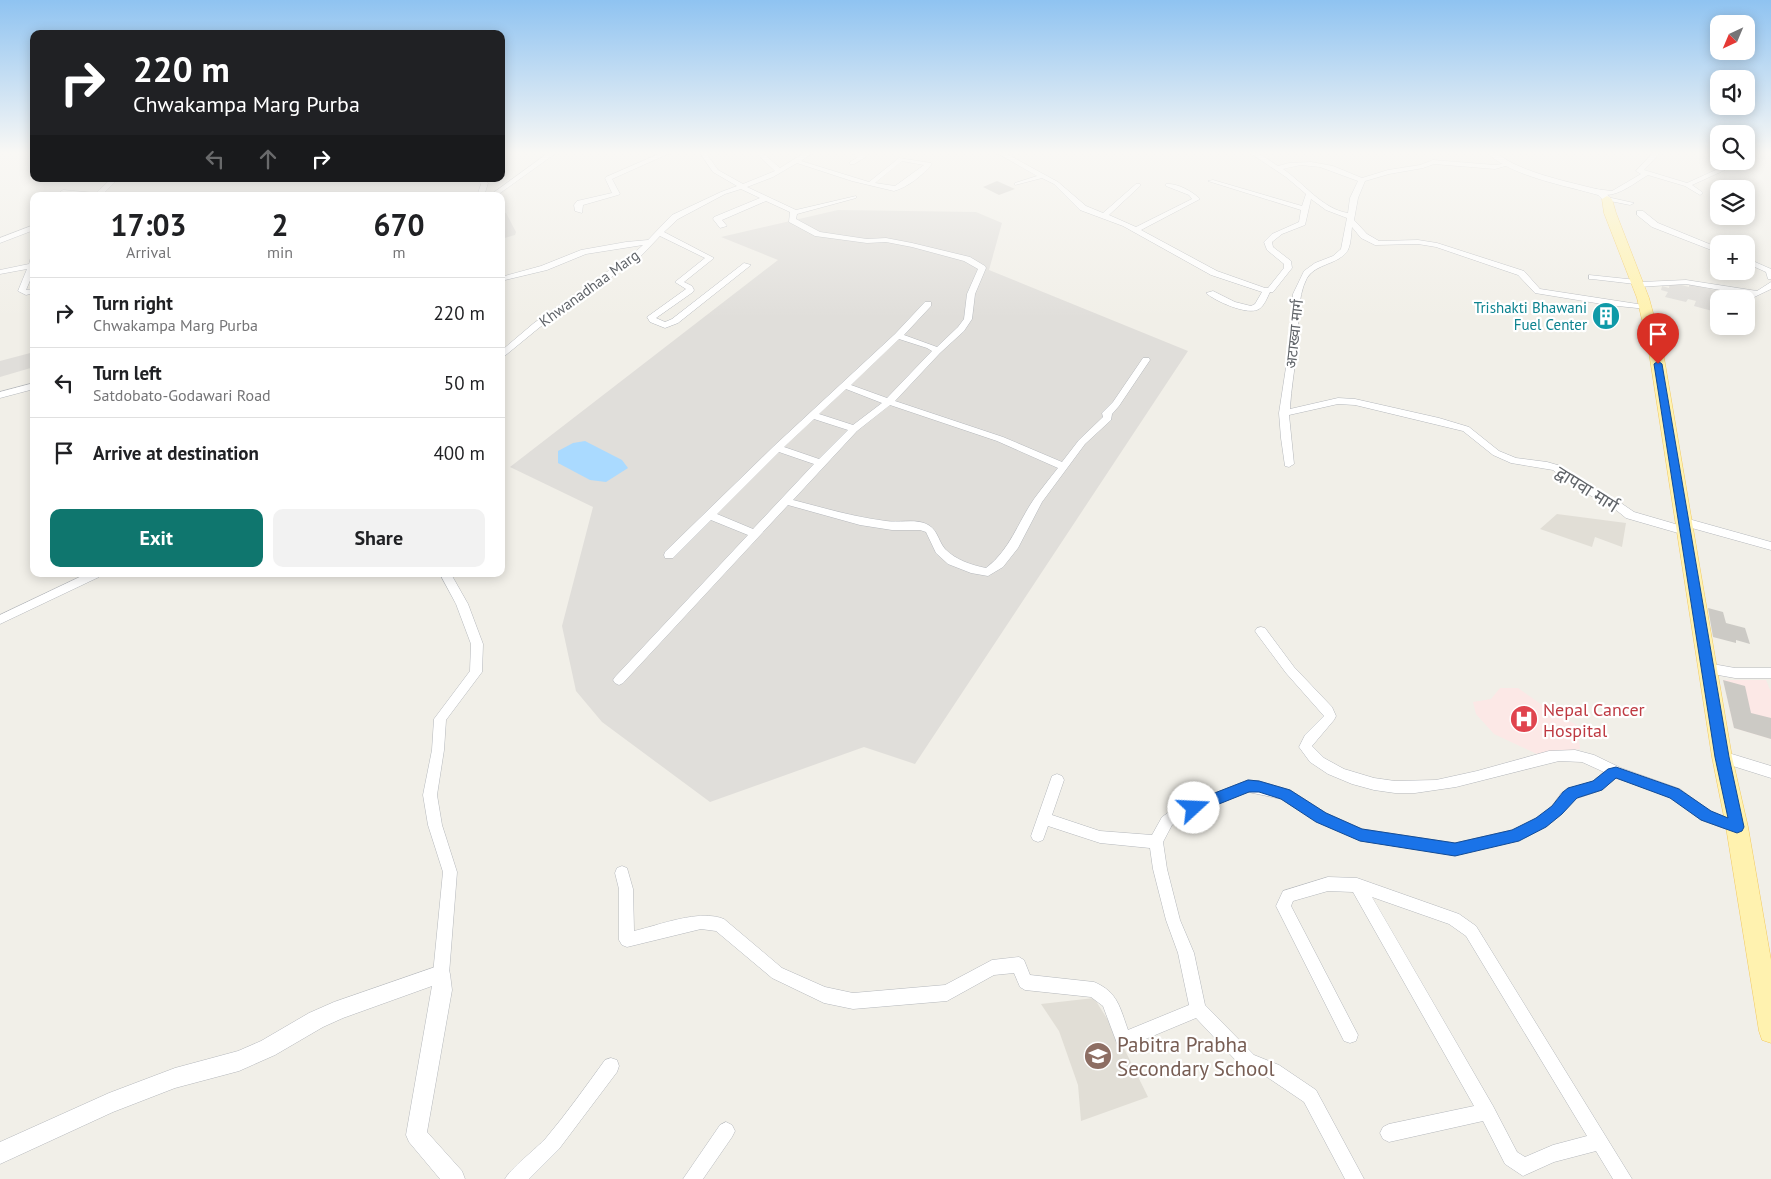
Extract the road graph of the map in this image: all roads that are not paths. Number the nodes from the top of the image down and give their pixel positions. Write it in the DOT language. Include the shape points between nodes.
graph roads {
  1 [pos="579,208"];
  2 [pos="693,208"];
  3 [pos="743,208"];
  4 [pos="787,208"];
  5 [pos="813,208"];
  6 [pos="1083,208"];
  7 [pos="1113,208"];
  8 [pos="1178,208"];
  9 [pos="1303,208"];
  10 [pos="1327,208"];
  11 [pos="1352,208"];
  12 [pos="1608,208"];
  13 [pos="1306,209"];
  14 [pos="579,211"];
  15 [pos="795,212"];
  16 [pos="1640,213"];
  17 [pos="1105,215"];
  18 [pos="1350,218"];
  19 [pos="723,226"];
  20 [pos="30,229"];
  21 [pos="1135,230"];
  22 [pos="659,233"];
  23 [pos="0,241"];
  24 [pos="649,242"];
  25 [pos="1710,247"];
  26 [pos="30,262"];
  27 [pos="1755,264"];
  28 [pos="747,265"];
  29 [pos="0,272"];
  30 [pos="1284,273"];
  31 [pos="1592,277"];
  32 [pos="1771,277"];
  33 [pos="505,278"];
  34 [pos="1303,278"];
  35 [pos="30,279"];
  36 [pos="1637,283"];
  37 [pos="1771,284"];
  38 [pos="1267,290"];
  39 [pos="30,292"];
  40 [pos="1210,293"];
  41 [pos="1758,294"];
  42 [pos="1755,295"];
  43 [pos="928,304"];
  44 [pos="1644,307"];
  45 [pos="898,336"];
  46 [pos="938,351"];
  47 [pos="505,353"];
  48 [pos="1146,360"];
  49 [pos="843,385"];
  50 [pos="30,387"];
  51 [pos="0,395"];
  52 [pos="889,402"];
  53 [pos="1284,412"];
  54 [pos="812,415"];
  55 [pos="854,429"];
  56 [pos="777,448"];
  57 [pos="820,464"];
  58 [pos="1289,464"];
  59 [pos="1064,466"];
  60 [pos="785,501"];
  61 [pos="710,515"];
  62 [pos="1685,527"];
  63 [pos="755,534"];
  64 [pos="1771,546"];
  65 [pos="669,555"];
  66 [pos="90,577"];
  67 [pos="448,577"];
  68 [pos="0,620"];
  69 [pos="1261,631"];
  70 [pos="1707,668"];
  71 [pos="1771,673"];
  72 [pos="620,680"];
  73 [pos="1722,757"];
  74 [pos="1616,772"];
  75 [pos="1771,772"];
  76 [pos="1057,780"];
  77 [pos="1044,818"];
  78 [pos="1737,827"];
  79 [pos="1038,836"];
  80 [pos="1156,842"];
  81 [pos="622,873"];
  82 [pos="1357,886"];
  83 [pos="441,974"];
  84 [pos="1198,1008"];
  85 [pos="1771,1030"];
  86 [pos="1350,1035"];
  87 [pos="610,1066"];
  88 [pos="1487,1112"];
  89 [pos="726,1131"];
  90 [pos="1389,1133"];
  91 [pos="1600,1141"];
  92 [pos="0,1153"];
  93 [pos="454,1179"];
  94 [pos="514,1179"];
  95 [pos="692,1179"];
  96 [pos="1355,1179"];
  97 [pos="1623,1179"];
  1 -- 14 [label="street"];
  2 -- 22 [label="street, Khwanadhaa Marg" via="675,217"];
  3 -- 19 [label="street" via="717,219"];
  4 -- 15 [label="street"];
  5 -- 15 [label="street"];
  6 -- 17 [label="street"];
  7 -- 17 [label="street"];
  8 -- 21 [label="street"];
  9 -- 13 [label="street"];
  10 -- 18 [label="street"];
  11 -- 18 [label="street, अटाख्वा मार्ग"];
  12 -- 36 [label="main road"];
  13 -- 30 [label="street" via="1302,224 1271,237 1268,242 1270,248 1288,262"];
  15 -- 46 [label="street" via="792,220 818,234 867,241 886,240 967,260 982,268 971,294 968,319"];
  16 -- 25 [label="street" via="1655,225"];
  17 -- 21 [label="street"];
  18 -- 34 [label="street, अटाख्वा मार्ग" via="1341,255 1317,264"];
  18 -- 44 [label="street" via="1364,236 1378,243 1437,245 1521,273 1530,287 1538,290"];
  20 -- 23 [label="street"];
  21 -- 38 [label="street" via="1214,273"];
  22 -- 24 [label="street, Khwanadhaa Marg"];
  22 -- 28 [label="street" via="710,258 679,282 690,290 651,317 665,325 675,321"];
  24 -- 33 [label="street" via="584,252 544,268"];
  24 -- 47 [label="street, Khwanadhaa Marg" via="626,264 538,324"];
  26 -- 29 [label="street"];
  27 -- 32 [label="street" via="1769,271"];
  30 -- 34 [label="street"];
  30 -- 38 [label="street"];
  31 -- 36 [label="street"];
  34 -- 53 [label="street, अटाख्वा मार्ग" via="1294,308 1294,338"];
  35 -- 39 [label="street" via="22,291"];
  36 -- 41 [label="street" via="1686,282"];
  36 -- 44 [label="main road"];
  37 -- 41 [label="street"];
  38 -- 40 [label="street" via="1258,306 1252,309"];
  41 -- 42 [label="street"];
  43 -- 45 [label="street"];
  44 -- 62 [label="main road" via="1655,346"];
  45 -- 46 [label="street"];
  45 -- 49 [label="street"];
  46 -- 52 [label="street"];
  48 -- 59 [label="street" via="1107,413 1108,418 1082,442"];
  49 -- 52 [label="street"];
  49 -- 54 [label="street"];
  50 -- 51 [label="street"];
  52 -- 55 [label="street"];
  52 -- 59 [label="street" via="1000,439"];
  53 -- 58 [label="street, अटाख्वा मार्ग"];
  53 -- 62 [label="street, द्वापवा मार्ग" via="1338,401 1355,402 1466,429 1496,453 1514,461 1558,468 1579,486 1614,503 1630,515"];
  54 -- 55 [label="street"];
  54 -- 56 [label="street"];
  55 -- 57 [label="street"];
  56 -- 57 [label="street"];
  56 -- 61 [label="street"];
  57 -- 60 [label="street"];
  59 -- 60 [label="street" via="1038,501 1014,544 999,564 988,572 952,561 940,550 930,530 921,526 860,521"];
  60 -- 63 [label="street"];
  61 -- 63 [label="street"];
  61 -- 65 [label="street"];
  62 -- 64 [label="street, द्वापवा मार्ग"];
  62 -- 70 [label="main road"];
  63 -- 72 [label="street"];
  66 -- 68 [label="street"];
  67 -- 83 [label="street" via="477,644 476,672 440,719 430,795 435,825 450,872"];
  69 -- 74 [label="street" via="1290,670 1328,710 1330,716 1326,723 1305,747 1321,763 1340,774 1374,786 1412,788 1455,782 1559,755 1580,756"];
  70 -- 71 [label="street" via="1735,673"];
  70 -- 73 [label="main road"];
  73 -- 75 [label="street"];
  73 -- 78 [label="main road"];
  74 -- 78 [label="street" via="1674,794 1706,816"];
  74 -- 80 [label="street" via="1597,786 1568,796 1541,823 1514,836 1455,850 1360,835 1321,817 1285,794 1259,786 1248,786 1176,814 1167,820"];
  76 -- 77 [label="street"];
  77 -- 79 [label="street"];
  77 -- 80 [label="street" via="1100,837"];
  78 -- 85 [label="main road"];
  80 -- 84 [label="street" via="1160,869 1173,920 1186,953"];
  81 -- 84 [label="street" via="626,889 627,940 701,922 720,924 777,973 824,995 853,1001 947,993 992,968 1019,965 1025,982 1094,990 1109,1002 1124,1040"];
  82 -- 86 [label="street" via="1328,884 1288,896 1284,906"];
  82 -- 88 [label="street"];
  82 -- 91 [label="street" via="1454,919 1470,931"];
  83 -- 92 [label="street" via="341,1009 239,1061 175,1078 109,1103"];
  83 -- 93 [label="street" via="442,990 416,1135"];
  84 -- 96 [label="street" via="1248,1061 1273,1071 1310,1096"];
  87 -- 94 [label="street" via="549,1146"];
  88 -- 90 [label="street"];
  88 -- 91 [label="street" via="1510,1158 1523,1167 1553,1154"];
  89 -- 95 [label="street"];
  91 -- 97 [label="street"];
}
